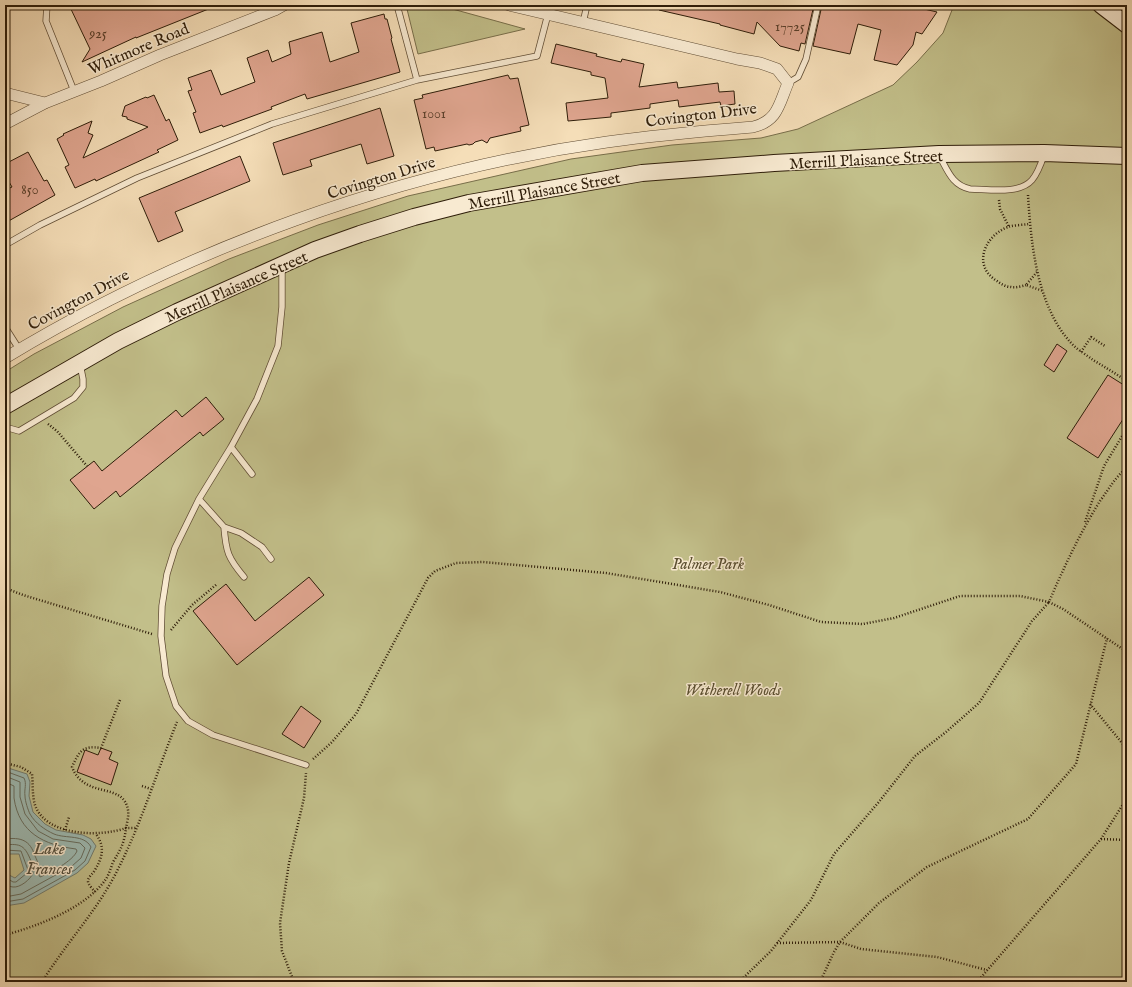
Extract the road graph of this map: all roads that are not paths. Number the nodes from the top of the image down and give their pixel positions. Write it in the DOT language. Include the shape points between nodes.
graph roads {
  1 [pos="47,5"];
  2 [pos="284,5"];
  3 [pos="397,5"];
  4 [pos="509,5"];
  5 [pos="587,5"];
  6 [pos="818,5"];
  7 [pos="1101,5"];
  8 [pos="548,14"];
  9 [pos="583,23"];
  10 [pos="1127,25"];
  11 [pos="417,80"];
  12 [pos="788,83"];
  13 [pos="74,91"];
  14 [pos="5,93"];
  15 [pos="45,103"];
  16 [pos="5,124"];
  17 [pos="939,154"];
  18 [pos="1044,154"];
  19 [pos="1127,156"];
  20 [pos="5,245"];
  21 [pos="282,265"];
  22 [pos="5,327"];
  23 [pos="19,349"];
  24 [pos="5,358"];
  25 [pos="79,363"];
  26 [pos="5,406"];
  27 [pos="5,427"];
  28 [pos="231,447"];
  29 [pos="252,474"];
  30 [pos="199,499"];
  31 [pos="224,527"];
  32 [pos="272,559"];
  33 [pos="244,577"];
  34 [pos="306,764"];
  1 -- 13 [label="lane" via="46,21"];
  2 -- 13 [label="street, Whitmore Road"];
  3 -- 11 [label="lane"];
  4 -- 8 [label="street"];
  5 -- 9 [label="lane"];
  6 -- 12 [label="lane" via="806,59 798,77"];
  7 -- 10 [label="street"];
  8 -- 9 [label="street"];
  8 -- 11 [label="lane" via="537,56"];
  9 -- 12 [label="street" via="760,63 777,69"];
  11 -- 20 [label="lane" via="272,124 137,178"];
  12 -- 23 [label="street, Covington Drive" via="773,116 753,127 677,133 561,149 465,169 341,204 238,242 159,276"];
  13 -- 15 [label="street, Whitmore Road"];
  14 -- 15 [label="street"];
  15 -- 16 [label="street, Whitmore Road"];
  17 -- 18 [label="street, Merrill Plaisance Street"];
  17 -- 18 [label="lane" via="954,182 964,188 1014,190 1024,187 1031,180"];
  17 -- 21 [label="street, Merrill Plaisance Street" via="774,163 609,178 469,203 360,234"];
  18 -- 19 [label="street, Merrill Plaisance Street"];
  21 -- 25 [label="street, Merrill Plaisance Street" via="177,312"];
  21 -- 28 [label="lane" via="282,307 278,346 256,399"];
  22 -- 23 [label="lane"];
  23 -- 24 [label="street, Covington Drive"];
  25 -- 26 [label="street, Merrill Plaisance Street"];
  25 -- 27 [label="lane" via="83,387 74,398 19,431"];
  28 -- 29 [label="lane"];
  28 -- 30 [label="lane"];
  30 -- 31 [label="lane"];
  30 -- 34 [label="lane" via="175,548 167,574 162,606 161,636 166,676 176,706 188,721 213,735"];
  31 -- 32 [label="lane" via="241,533 262,547"];
  31 -- 33 [label="lane" via="227,551 231,561"];
}
